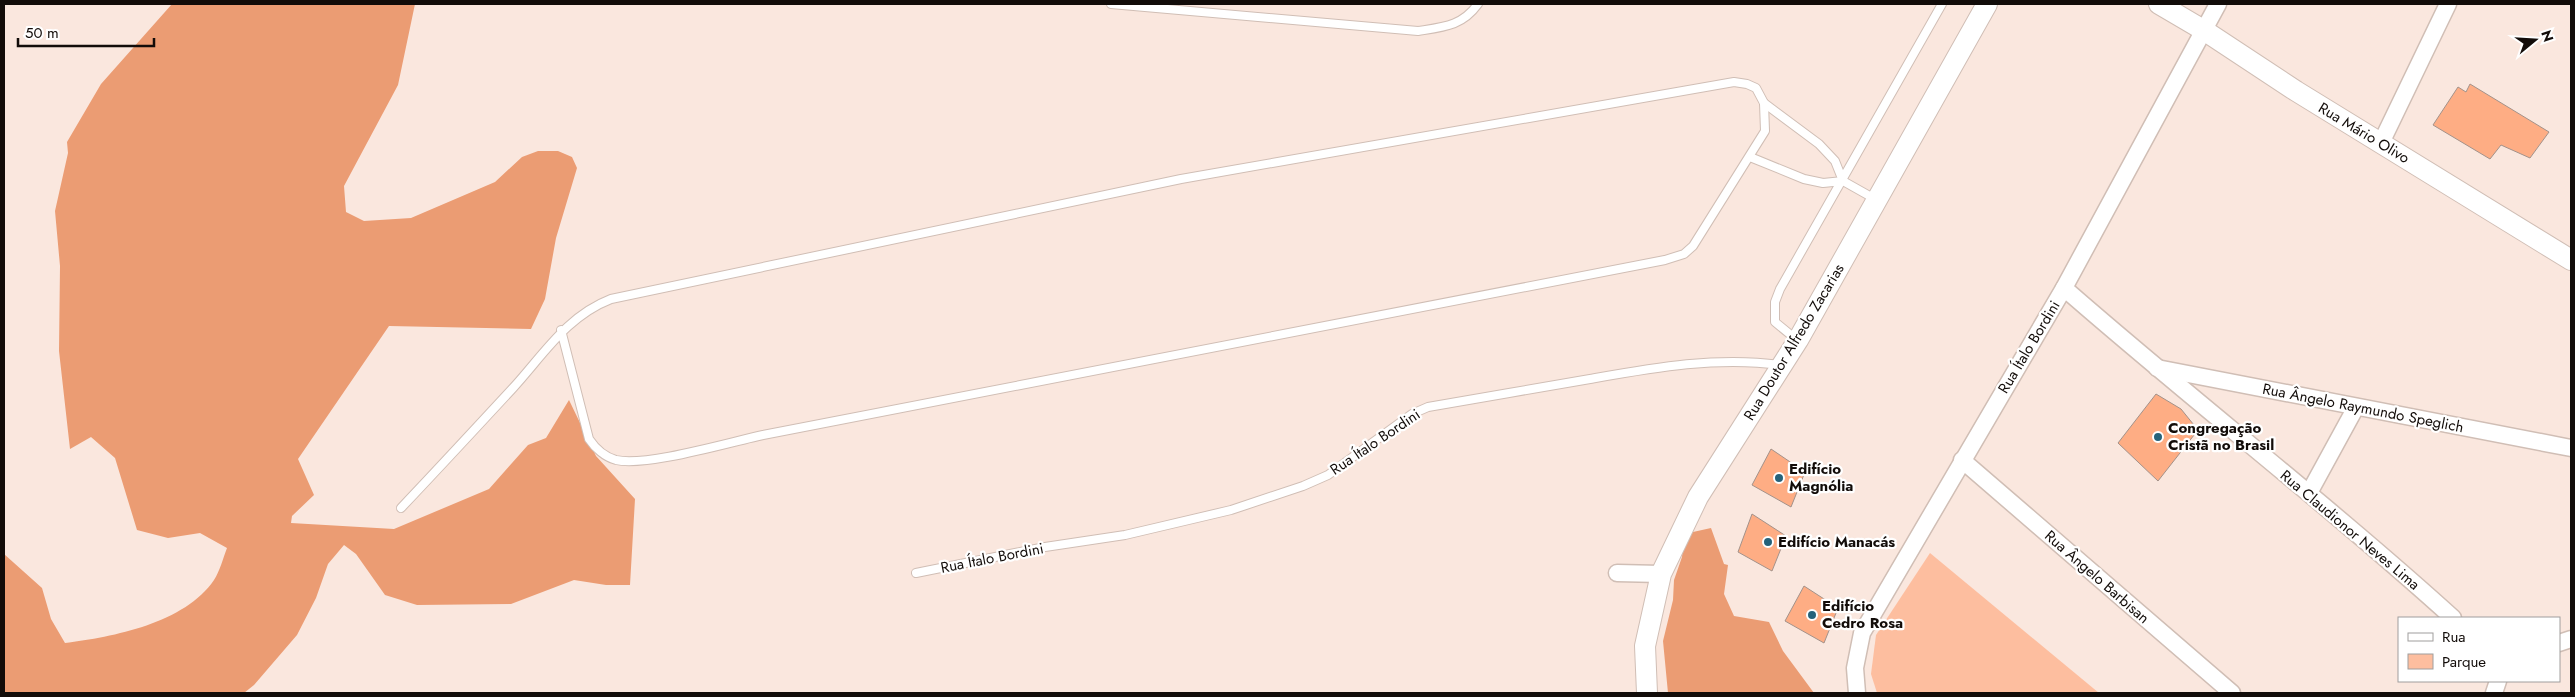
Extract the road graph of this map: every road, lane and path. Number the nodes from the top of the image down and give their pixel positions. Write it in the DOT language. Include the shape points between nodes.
graph roads {
  1 [pos="1111,4"];
  2 [pos="1478,4"];
  3 [pos="1942,4"];
  4 [pos="1987,4"];
  5 [pos="2159,4"];
  6 [pos="2218,4"];
  7 [pos="2448,4"];
  8 [pos="2205,31"];
  9 [pos="1764,103"];
  10 [pos="2381,143"];
  11 [pos="1750,157"];
  12 [pos="1843,181"];
  13 [pos="1876,200"];
  14 [pos="2571,260"];
  15 [pos="2064,288"];
  16 [pos="561,330"];
  17 [pos="1798,340"];
  18 [pos="1782,366"];
  19 [pos="2155,368"];
  20 [pos="2356,407"];
  21 [pos="2571,448"];
  22 [pos="1962,460"];
  23 [pos="2309,493"];
  24 [pos="401,508"];
  25 [pos="916,573"];
  26 [pos="1617,573"];
  27 [pos="1661,574"];
  28 [pos="2452,617"];
  29 [pos="2223,691"];
  30 [pos="1647,693"];
  31 [pos="1857,693"];
  1 -- 2 [label="lane" via="1418,31 1446,27 1469,16"];
  3 -- 12 [label="lane"];
  4 -- 13 [label="street, Rua Doutor Alfredo Zacarias"];
  5 -- 8 [label="street, Rua Mário Olivo"];
  6 -- 8 [label="street, Rua Ítalo Bordini"];
  7 -- 10 [label="street"];
  8 -- 10 [label="street, Rua Mário Olivo" via="2296,92"];
  8 -- 15 [label="street, Rua Ítalo Bordini"];
  9 -- 11 [label="lane" via="1765,131"];
  9 -- 12 [label="lane" via="1818,144 1835,161"];
  9 -- 16 [label="lane" via="1756,88 1734,82 1181,179 611,298 593,306"];
  10 -- 14 [label="street, Rua Mário Olivo"];
  11 -- 12 [label="lane" via="1804,179 1823,183"];
  11 -- 16 [label="lane" via="1694,246 1684,254 1665,260 644,460 615,460 596,449 589,439"];
  12 -- 13 [label="lane"];
  12 -- 17 [label="lane" via="1774,302 1775,322"];
  13 -- 17 [label="street, Rua Doutor Alfredo Zacarias"];
  15 -- 19 [label="street, Rua Claudionor Neves Lima"];
  15 -- 22 [label="street, Rua Ítalo Bordini"];
  16 -- 24 [label="lane" via="526,373"];
  17 -- 18 [label="street, Rua Doutor Alfredo Zacarias"];
  18 -- 25 [label="lane, Rua Ítalo Bordini" via="1752,361 1714,362 1635,371 1428,407 1412,414 1328,475 1231,510 1124,535"];
  18 -- 27 [label="street, Rua Doutor Alfredo Zacarias" via="1698,498"];
  19 -- 20 [label="street, Rua Ângelo Raymundo Speglich"];
  19 -- 23 [label="street, Rua Claudionor Neves Lima"];
  20 -- 21 [label="street, Rua Ângelo Raymundo Speglich"];
  20 -- 23 [label="street"];
  22 -- 29 [label="street, Rua Ângelo Barbisan"];
  22 -- 31 [label="street, Rua Ítalo Bordini" via="1862,632 1855,668"];
  23 -- 28 [label="street, Rua Claudionor Neves Lima"];
  26 -- 27 [label="street"];
  27 -- 30 [label="street, Rua Doutor Alfredo Zacarias" via="1645,646"];
}
